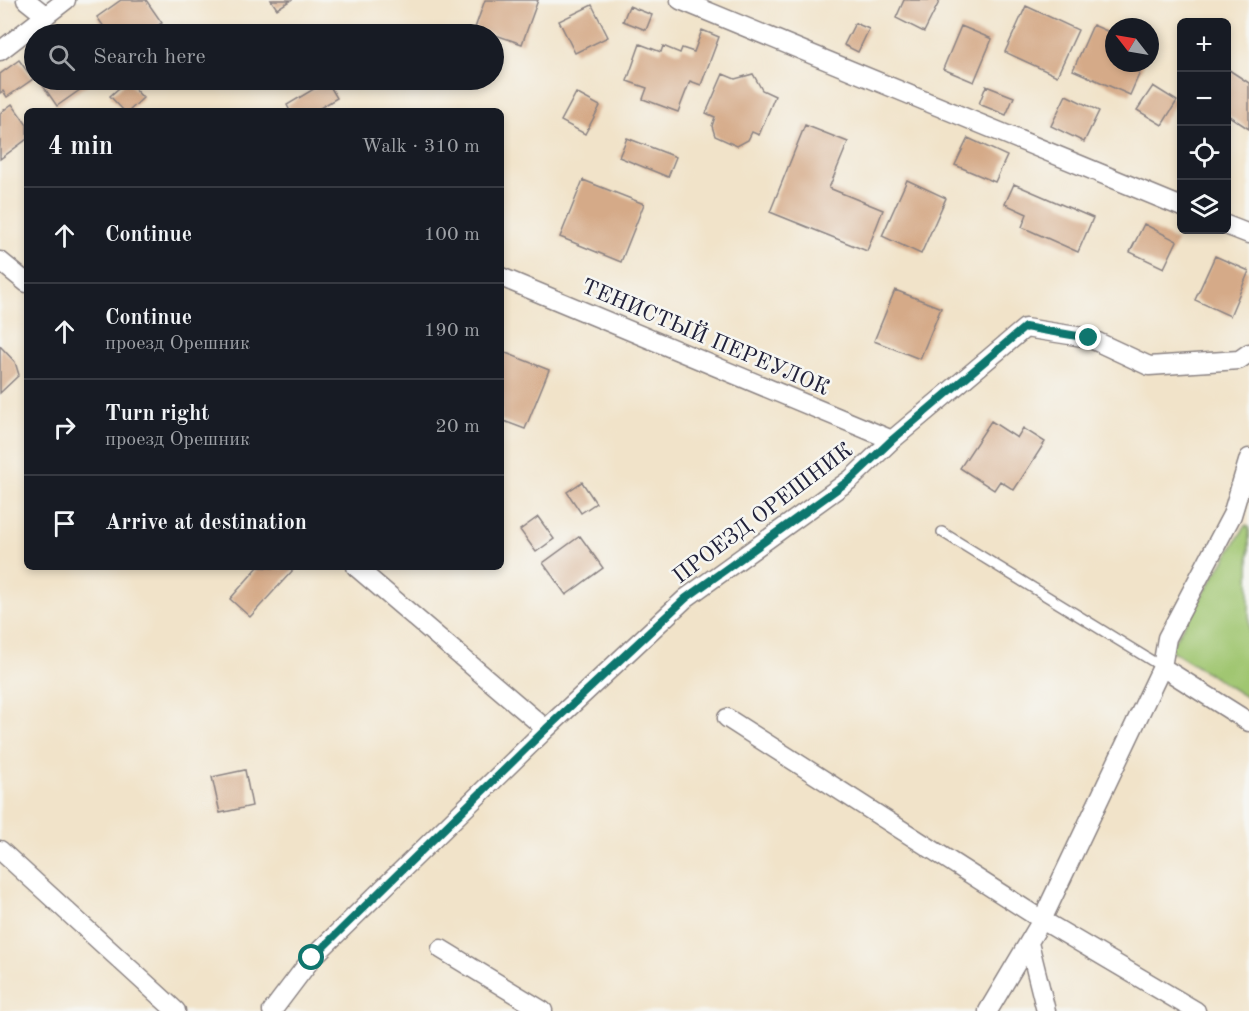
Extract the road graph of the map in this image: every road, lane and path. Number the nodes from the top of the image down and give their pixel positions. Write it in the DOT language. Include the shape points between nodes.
graph roads {
  1 [pos="26,0"];
  2 [pos="66,0"];
  3 [pos="680,0"];
  4 [pos="46,16"];
  5 [pos="35,24"];
  6 [pos="24,33"];
  7 [pos="0,51"];
  8 [pos="1177,205"];
  9 [pos="1231,227"];
  10 [pos="1249,234"];
  11 [pos="0,261"];
  12 [pos="504,278"];
  13 [pos="24,281"];
  14 [pos="1249,354"];
  15 [pos="892,440"];
  16 [pos="1249,458"];
  17 [pos="942,532"];
  18 [pos="360,570"];
  19 [pos="1162,668"];
  20 [pos="727,718"];
  21 [pos="1249,722"];
  22 [pos="546,729"];
  23 [pos="0,849"];
  24 [pos="1042,920"];
  25 [pos="1029,943"];
  26 [pos="441,949"];
  27 [pos="176,1011"];
  28 [pos="272,1011"];
  29 [pos="543,1011"];
  30 [pos="988,1011"];
  31 [pos="1046,1011"];
  32 [pos="1196,1011"];
  1 -- 4 [label="street"];
  2 -- 4 [label="street"];
  3 -- 8 [label="street"];
  4 -- 5 [label="street"];
  6 -- 7 [label="street"];
  9 -- 10 [label="street"];
  11 -- 13 [label="street"];
  12 -- 15 [label="street, ТЕНИСТЫЙ ПЕРЕУЛОК"];
  14 -- 15 [label="street, ПРОЕЗД ОРЕШНИК" via="1239,360 1149,366 1089,338 1025,327"];
  15 -- 22 [label="street, ПРОЕЗД ОРЕШНИК" via="851,479 686,598"];
  16 -- 19 [label="street" via="1232,516 1167,638"];
  17 -- 19 [label="lane"];
  18 -- 22 [label="street"];
  19 -- 21 [label="street"];
  19 -- 24 [label="street"];
  20 -- 24 [label="street"];
  22 -- 28 [label="street, ПРОЕЗД ОРЕШНИК" via="312,958"];
  23 -- 27 [label="street"];
  24 -- 25 [label="street"];
  24 -- 32 [label="street"];
  25 -- 30 [label="street"];
  25 -- 31 [label="street"];
  26 -- 29 [label="street"];
}
